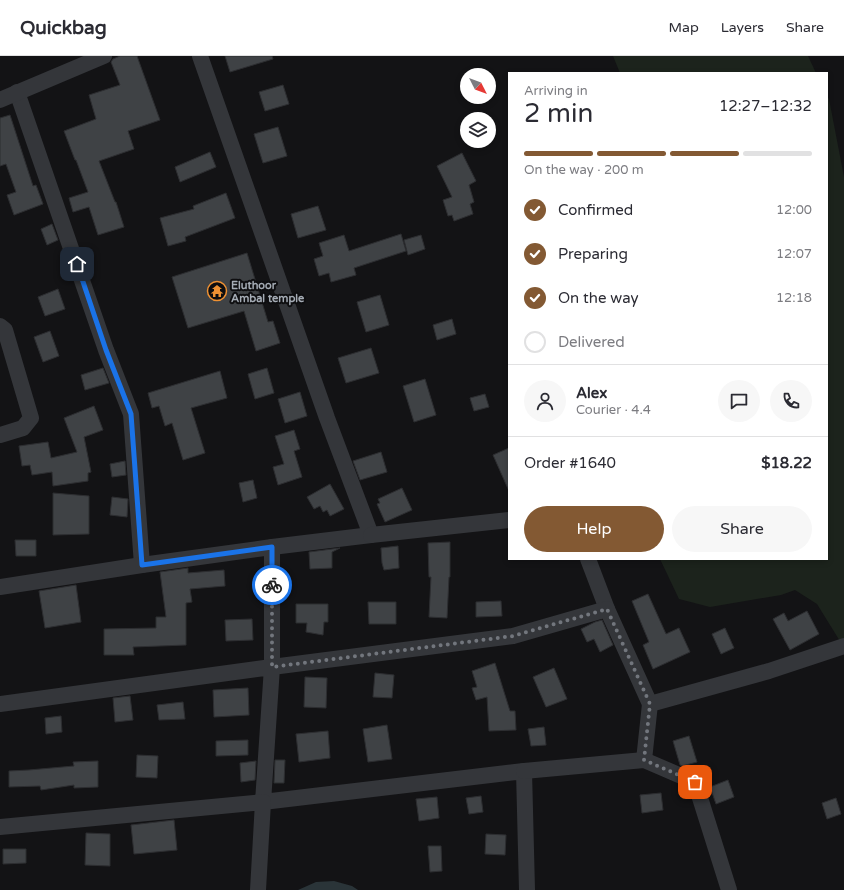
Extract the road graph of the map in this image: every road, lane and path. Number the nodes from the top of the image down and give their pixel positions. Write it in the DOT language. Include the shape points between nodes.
graph roads {
  1 [pos="104,56"];
  2 [pos="200,56"];
  3 [pos="17,92"];
  4 [pos="0,100"];
  5 [pos="0,326"];
  6 [pos="0,434"];
  7 [pos="508,520"];
  8 [pos="371,535"];
  9 [pos="272,547"];
  10 [pos="588,560"];
  11 [pos="142,565"];
  12 [pos="0,587"];
  13 [pos="607,609"];
  14 [pos="844,646"];
  15 [pos="272,667"];
  16 [pos="0,704"];
  17 [pos="650,704"];
  18 [pos="644,760"];
  19 [pos="524,771"];
  20 [pos="263,802"];
  21 [pos="0,827"];
  22 [pos="258,890"];
  23 [pos="527,890"];
  24 [pos="729,890"];
  1 -- 3 [label="street"];
  2 -- 8 [label="street" via="327,418"];
  3 -- 4 [label="street"];
  3 -- 11 [label="street" via="106,350 131,414"];
  5 -- 6 [label="street" via="5,330 31,418 23,428"];
  7 -- 8 [label="street"];
  8 -- 9 [label="street"];
  9 -- 11 [label="street"];
  9 -- 15 [label="street"];
  10 -- 13 [label="street"];
  11 -- 12 [label="street"];
  13 -- 15 [label="street" via="513,636"];
  13 -- 17 [label="street"];
  14 -- 17 [label="street" via="769,671"];
  15 -- 16 [label="street"];
  15 -- 20 [label="street"];
  17 -- 18 [label="street"];
  18 -- 19 [label="street"];
  18 -- 24 [label="street" via="695,782"];
  19 -- 20 [label="street"];
  19 -- 23 [label="street"];
  20 -- 21 [label="street"];
  20 -- 22 [label="street"];
}
